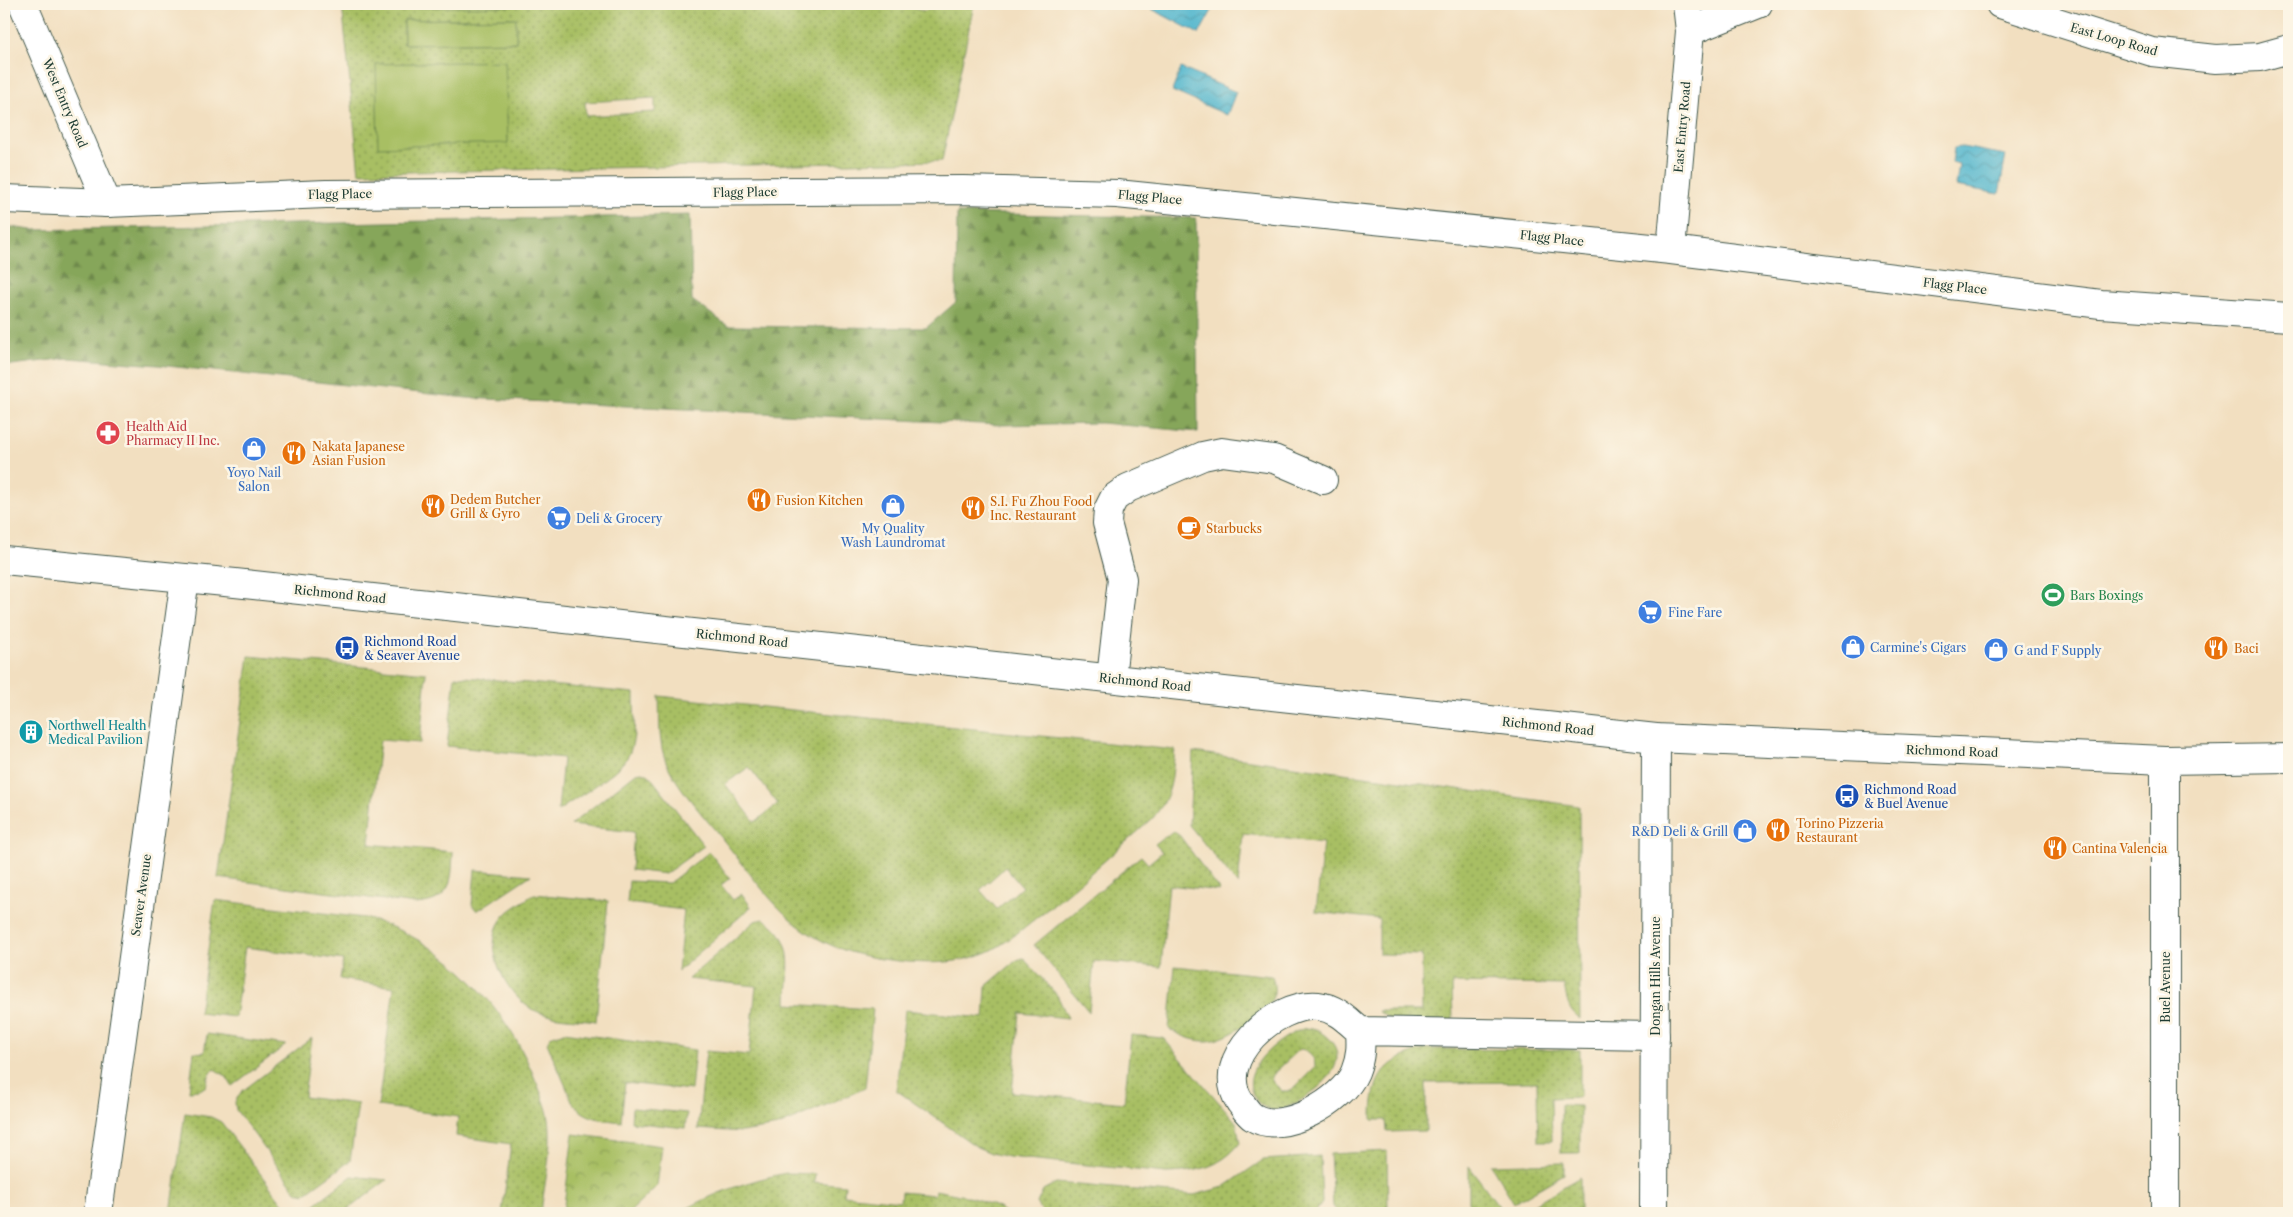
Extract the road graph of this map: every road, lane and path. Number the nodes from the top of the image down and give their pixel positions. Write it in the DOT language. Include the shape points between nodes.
graph roads {
  1 [pos="23,4"];
  2 [pos="1687,4"];
  3 [pos="1758,4"];
  4 [pos="2000,4"];
  5 [pos="1690,31"];
  6 [pos="2289,50"];
  7 [pos="4,200"];
  8 [pos="107,203"];
  9 [pos="1671,250"];
  10 [pos="2289,317"];
  11 [pos="1323,480"];
  12 [pos="4,560"];
  13 [pos="185,578"];
  14 [pos="1111,678"];
  15 [pos="1656,738"];
  16 [pos="2289,758"];
  17 [pos="2164,760"];
  18 [pos="1360,1031"];
  19 [pos="1655,1036"];
  20 [pos="98,1213"];
  21 [pos="1654,1213"];
  22 [pos="2165,1213"];
  1 -- 8 [label="street, West Entry Road"];
  2 -- 5 [label="street, East Entry Road"];
  3 -- 5 [label="street"];
  4 -- 6 [label="street, East Loop Road" via="2152,52 2216,59 2260,57"];
  5 -- 9 [label="street, East Entry Road"];
  7 -- 8 [label="street, Flagg Place"];
  8 -- 9 [label="street, Flagg Place" via="326,194 963,190 1117,194"];
  9 -- 10 [label="street, Flagg Place" via="2101,304"];
  11 -- 14 [label="street" via="1274,459 1222,452 1203,456 1128,488 1114,498 1108,510 1107,523 1122,579"];
  12 -- 13 [label="street, Richmond Road"];
  13 -- 14 [label="street, Richmond Road"];
  13 -- 20 [label="street, Seaver Avenue"];
  14 -- 15 [label="street, Richmond Road"];
  15 -- 17 [label="street, Richmond Road"];
  15 -- 19 [label="street, Dongan Hills Avenue"];
  16 -- 17 [label="street, Richmond Road"];
  17 -- 22 [label="street, Buel Avenue"];
  18 -- 18 [label="street" via="1339,1012 1319,1006 1298,1008 1284,1014 1246,1043 1237,1057 1232,1075 1234,1093 1252,1116 1265,1122 1281,1123 1306,1115 1341,1090 1354,1074 1361,1054"];
  18 -- 19 [label="street"];
  19 -- 21 [label="street, Dongan Hills Avenue"];
}
